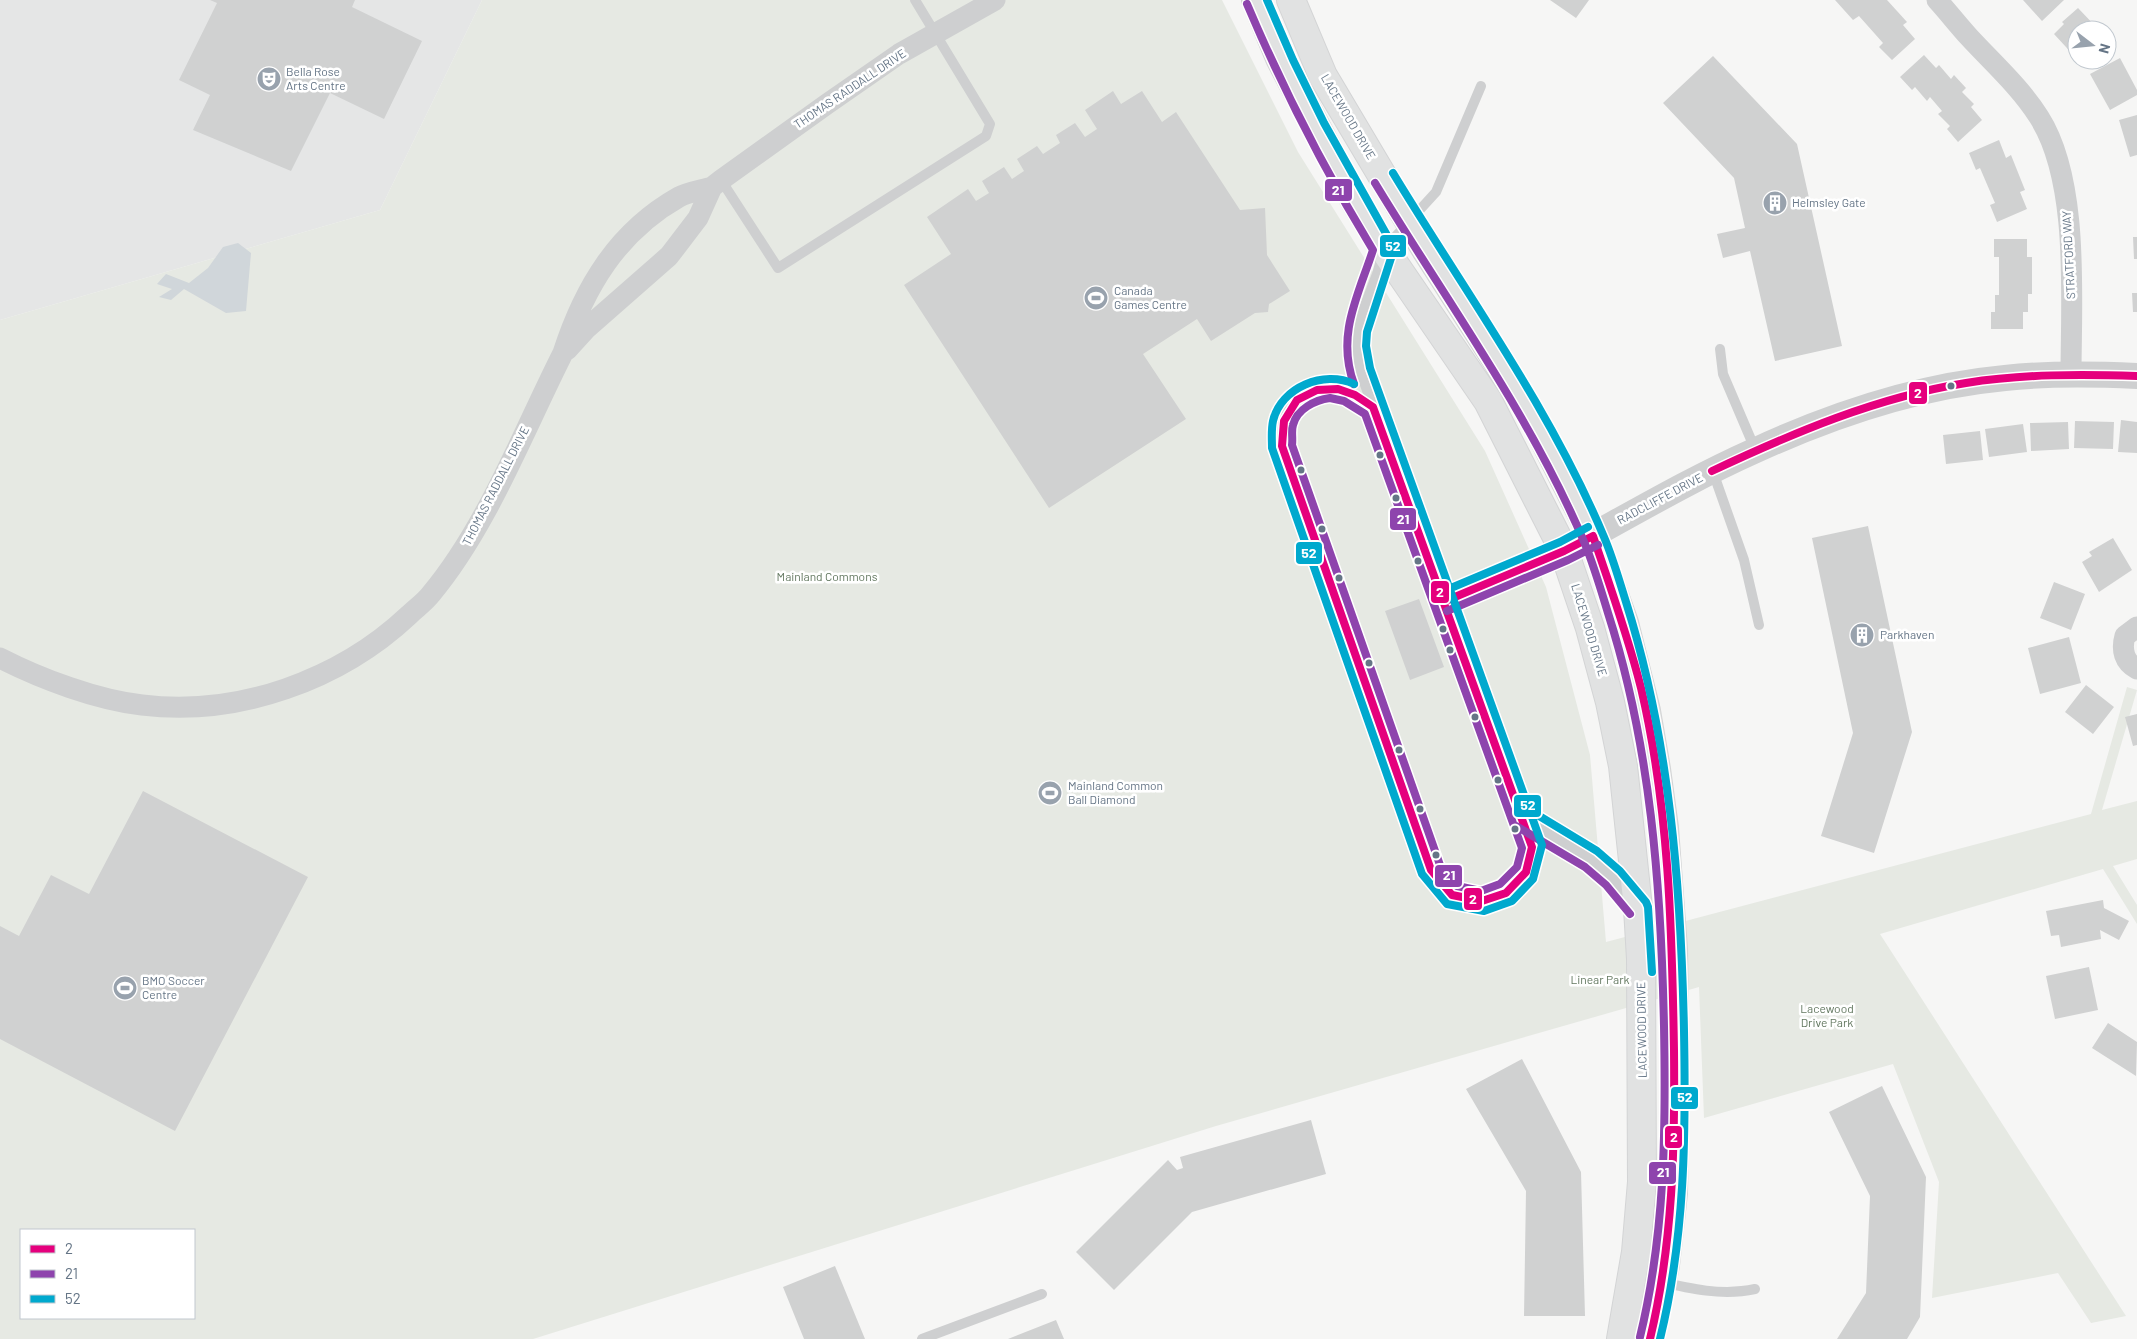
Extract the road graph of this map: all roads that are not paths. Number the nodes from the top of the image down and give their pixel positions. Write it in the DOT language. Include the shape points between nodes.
graph roads {
  1 [pos="915,0"];
  2 [pos="995,0"];
  3 [pos="1256,0"];
  4 [pos="1291,0"];
  5 [pos="1937,0"];
  6 [pos="934,33"];
  7 [pos="1481,86"];
  8 [pos="717,184"];
  9 [pos="1409,221"];
  10 [pos="1384,249"];
  11 [pos="1720,349"];
  12 [pos="563,353"];
  13 [pos="2071,374"];
  14 [pos="2137,376"];
  15 [pos="1373,407"];
  16 [pos="1755,450"];
  17 [pos="1712,471"];
  18 [pos="1593,536"];
  19 [pos="1564,551"];
  20 [pos="1443,602"];
  21 [pos="1758,625"];
  22 [pos="2137,626"];
  23 [pos="0,658"];
  24 [pos="2137,669"];
  25 [pos="1521,817"];
  26 [pos="1638,908"];
  27 [pos="1632,1275"];
  28 [pos="1662,1282"];
  29 [pos="1755,1289"];
  30 [pos="1042,1294"];
  31 [pos="922,1339"];
  32 [pos="1621,1339"];
  33 [pos="1650,1339"];
  1 -- 6 [label="lane"];
  2 -- 6 [label="street, THOMAS RADDALL DRIVE"];
  3 -- 10 [label="main road, LACEWOOD DRIVE" via="1280,58 1350,194"];
  4 -- 9 [label="main road, LACEWOOD DRIVE" via="1324,76"];
  5 -- 13 [label="street, STRATFORD WAY" via="2017,87 2040,119 2055,152 2070,226"];
  6 -- 8 [label="street, THOMAS RADDALL DRIVE" via="827,104"];
  6 -- 8 [label="lane" via="990,124 986,136 778,268"];
  7 -- 9 [label="lane" via="1436,192"];
  8 -- 12 [label="street, THOMAS RADDALL DRIVE" via="698,218 669,256"];
  8 -- 12 [label="street, THOMAS RADDALL DRIVE" via="680,196 616,249 589,287"];
  9 -- 10 [label="lane"];
  9 -- 18 [label="main road, LACEWOOD DRIVE" via="1533,417"];
  10 -- 15 [label="lane" via="1361,316 1356,347 1360,371"];
  10 -- 19 [label="main road, LACEWOOD DRIVE" via="1488,401"];
  11 -- 16 [label="lane" via="1723,374"];
  12 -- 23 [label="street, THOMAS RADDALL DRIVE" via="466,546 430,595 391,632 351,659 315,677 264,695 226,704 183,707 143,706 109,699 28,672"];
  13 -- 14 [label="street, RADCLIFFE DRIVE"];
  13 -- 16 [label="street, RADCLIFFE DRIVE" via="2003,378 1894,399"];
  15 -- 20 [label="lane"];
  15 -- 25 [label="lane" via="1338,389 1317,390 1297,400 1284,421 1282,446 1431,870 1452,895 1482,901 1506,893 1526,872 1532,847"];
  16 -- 17 [label="street, RADCLIFFE DRIVE"];
  17 -- 18 [label="street, RADCLIFFE DRIVE"];
  17 -- 21 [label="lane" via="1744,560"];
  18 -- 19 [label="street, RADCLIFFE DRIVE"];
  18 -- 28 [label="main road, LACEWOOD DRIVE" via="1624,624 1646,711 1664,828 1673,949 1675,1081 1673,1193"];
  19 -- 20 [label="lane"];
  19 -- 26 [label="main road, LACEWOOD DRIVE" via="1610,702 1623,766"];
  20 -- 25 [label="lane"];
  22 -- 24 [label="street" via="2125,636 2123,651 2129,664"];
  25 -- 26 [label="lane" via="1591,859 1613,878"];
  26 -- 27 [label="main road, LACEWOOD DRIVE" via="1642,959 1642,1182"];
  27 -- 28 [label="lane"];
  27 -- 32 [label="main road, LACEWOOD DRIVE"];
  28 -- 29 [label="lane" via="1737,1293"];
  28 -- 33 [label="main road, LACEWOOD DRIVE"];
  30 -- 31 [label="lane"];
}
